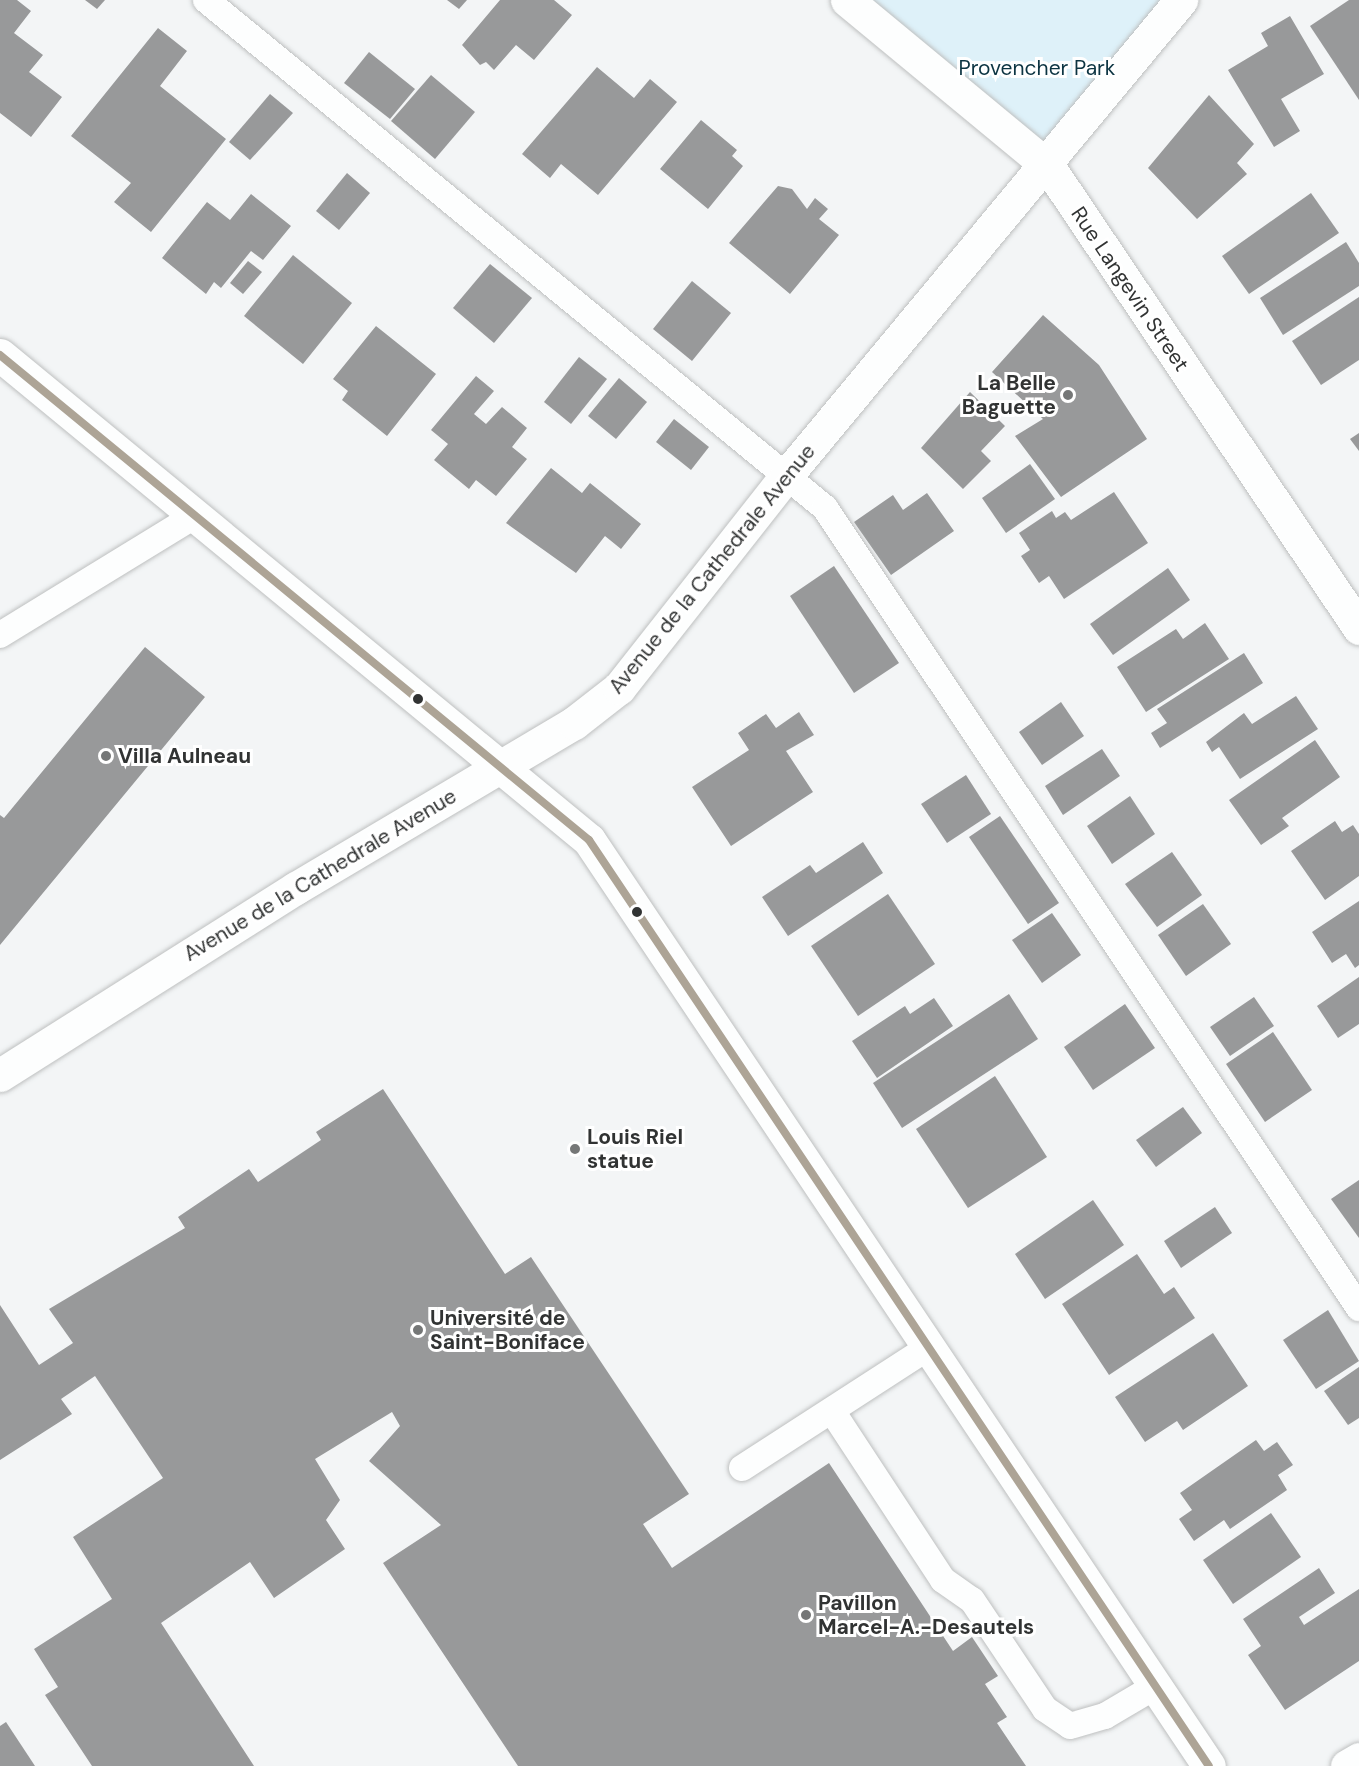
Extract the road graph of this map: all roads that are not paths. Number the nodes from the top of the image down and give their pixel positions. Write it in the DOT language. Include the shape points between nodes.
graph roads {
  1 [pos="206,0"];
  2 [pos="847,0"];
  3 [pos="1181,0"];
  4 [pos="1047,166"];
  5 [pos="0,355"];
  6 [pos="786,476"];
  7 [pos="196,515"];
  8 [pos="1359,628"];
  9 [pos="0,635"];
  10 [pos="503,767"];
  11 [pos="0,1075"];
  12 [pos="1359,1308"];
  13 [pos="929,1347"];
  14 [pos="832,1411"];
  15 [pos="742,1467"];
  16 [pos="1156,1686"];
  17 [pos="1359,1759"];
  18 [pos="1209,1766"];
  19 [pos="1347,1766"];
  1 -- 6 [label="lane"];
  2 -- 4 [label="street, Rue Langevin Street"];
  3 -- 4 [label="street, Avenue de la Cathedrale Avenue"];
  4 -- 6 [label="street, Avenue de la Cathedrale Avenue"];
  4 -- 8 [label="street, Rue Langevin Street"];
  5 -- 7 [label="street"];
  6 -- 10 [label="street, Avenue de la Cathedrale Avenue" via="619,688"];
  6 -- 12 [label="lane" via="825,508"];
  7 -- 9 [label="lane"];
  7 -- 10 [label="street"];
  10 -- 11 [label="street, Avenue de la Cathedrale Avenue" via="296,888"];
  10 -- 13 [label="street" via="589,840"];
  13 -- 14 [label="lane"];
  13 -- 16 [label="street"];
  14 -- 15 [label="lane"];
  14 -- 16 [label="lane" via="943,1580 972,1600 1045,1710 1070,1726 1105,1716"];
  16 -- 18 [label="street"];
  17 -- 19 [label="street"];
}
